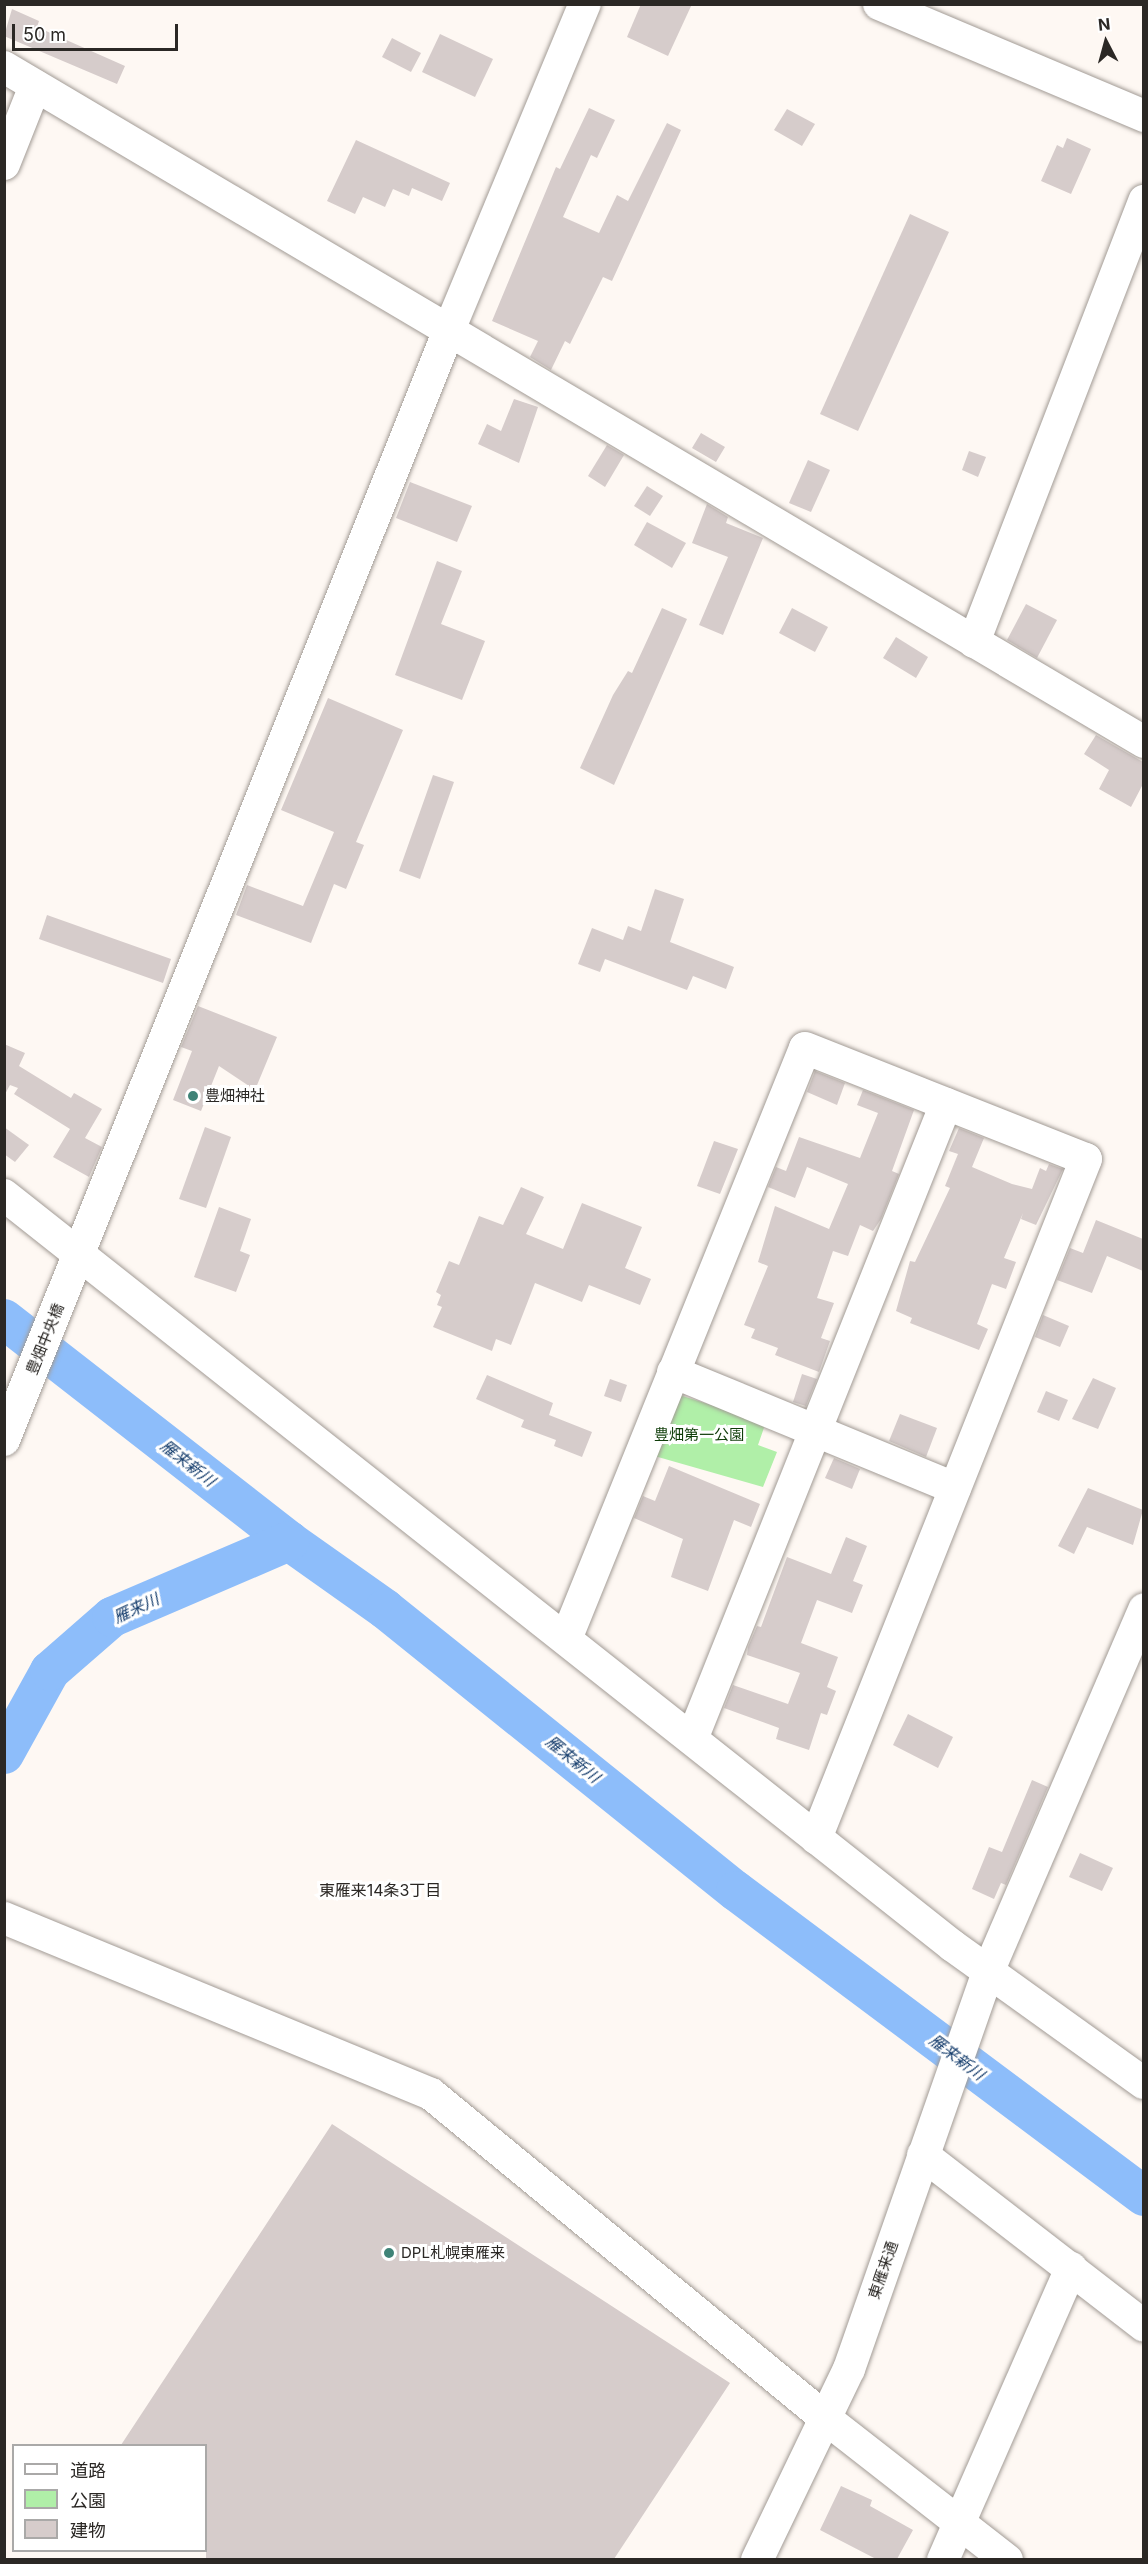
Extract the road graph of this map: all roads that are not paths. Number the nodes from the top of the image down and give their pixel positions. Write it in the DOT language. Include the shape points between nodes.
graph roads {
  1 [pos="585,4"];
  2 [pos="879,4"];
  3 [pos="4,67"];
  4 [pos="35,86"];
  5 [pos="1143,116"];
  6 [pos="4,164"];
  7 [pos="1143,201"];
  8 [pos="449,330"];
  9 [pos="974,642"];
  10 [pos="1143,742"];
  11 [pos="946,1104"];
  12 [pos="4,1195"];
  13 [pos="81,1251"];
  14 [pos="673,1372"];
  15 [pos="816,1430"];
  16 [pos="4,1440"];
  17 [pos="955,1488"];
  18 [pos="1143,1609"];
  19 [pos="566,1639"];
  20 [pos="692,1739"];
  21 [pos="816,1838"];
  22 [pos="4,1918"];
  23 [pos="983,1985"];
  24 [pos="1143,2083"];
  25 [pos="927,2143"];
  26 [pos="1071,2268"];
  27 [pos="1143,2326"];
  28 [pos="825,2418"];
  29 [pos="960,2523"];
  30 [pos="757,2559"];
  31 [pos="943,2559"];
  32 [pos="1007,2559"];
  1 -- 8 [label="street, 豊畑中央橋"];
  2 -- 5 [label="street"];
  3 -- 4 [label="street"];
  4 -- 6 [label="street"];
  4 -- 8 [label="street"];
  7 -- 9 [label="street"];
  8 -- 9 [label="street"];
  8 -- 13 [label="street, 豊畑中央橋"];
  9 -- 10 [label="street"];
  11 -- 14 [label="street" via="805,1048"];
  11 -- 15 [label="street"];
  11 -- 17 [label="street" via="1086,1159"];
  12 -- 13 [label="street"];
  13 -- 16 [label="street, 豊畑中央橋"];
  13 -- 19 [label="street"];
  14 -- 15 [label="street"];
  14 -- 19 [label="street"];
  15 -- 17 [label="street"];
  15 -- 20 [label="street"];
  17 -- 21 [label="street"];
  18 -- 23 [label="street, 東雁来通"];
  19 -- 20 [label="street"];
  20 -- 21 [label="street"];
  21 -- 23 [label="street"];
  22 -- 28 [label="street" via="431,2094"];
  23 -- 24 [label="street"];
  23 -- 25 [label="street, 東雁来通"];
  25 -- 26 [label="street"];
  25 -- 28 [label="street, 東雁来通" via="849,2369"];
  26 -- 27 [label="street"];
  26 -- 29 [label="street"];
  28 -- 29 [label="street"];
  28 -- 30 [label="street, 東雁来通"];
  29 -- 31 [label="street"];
  29 -- 32 [label="street"];
}
